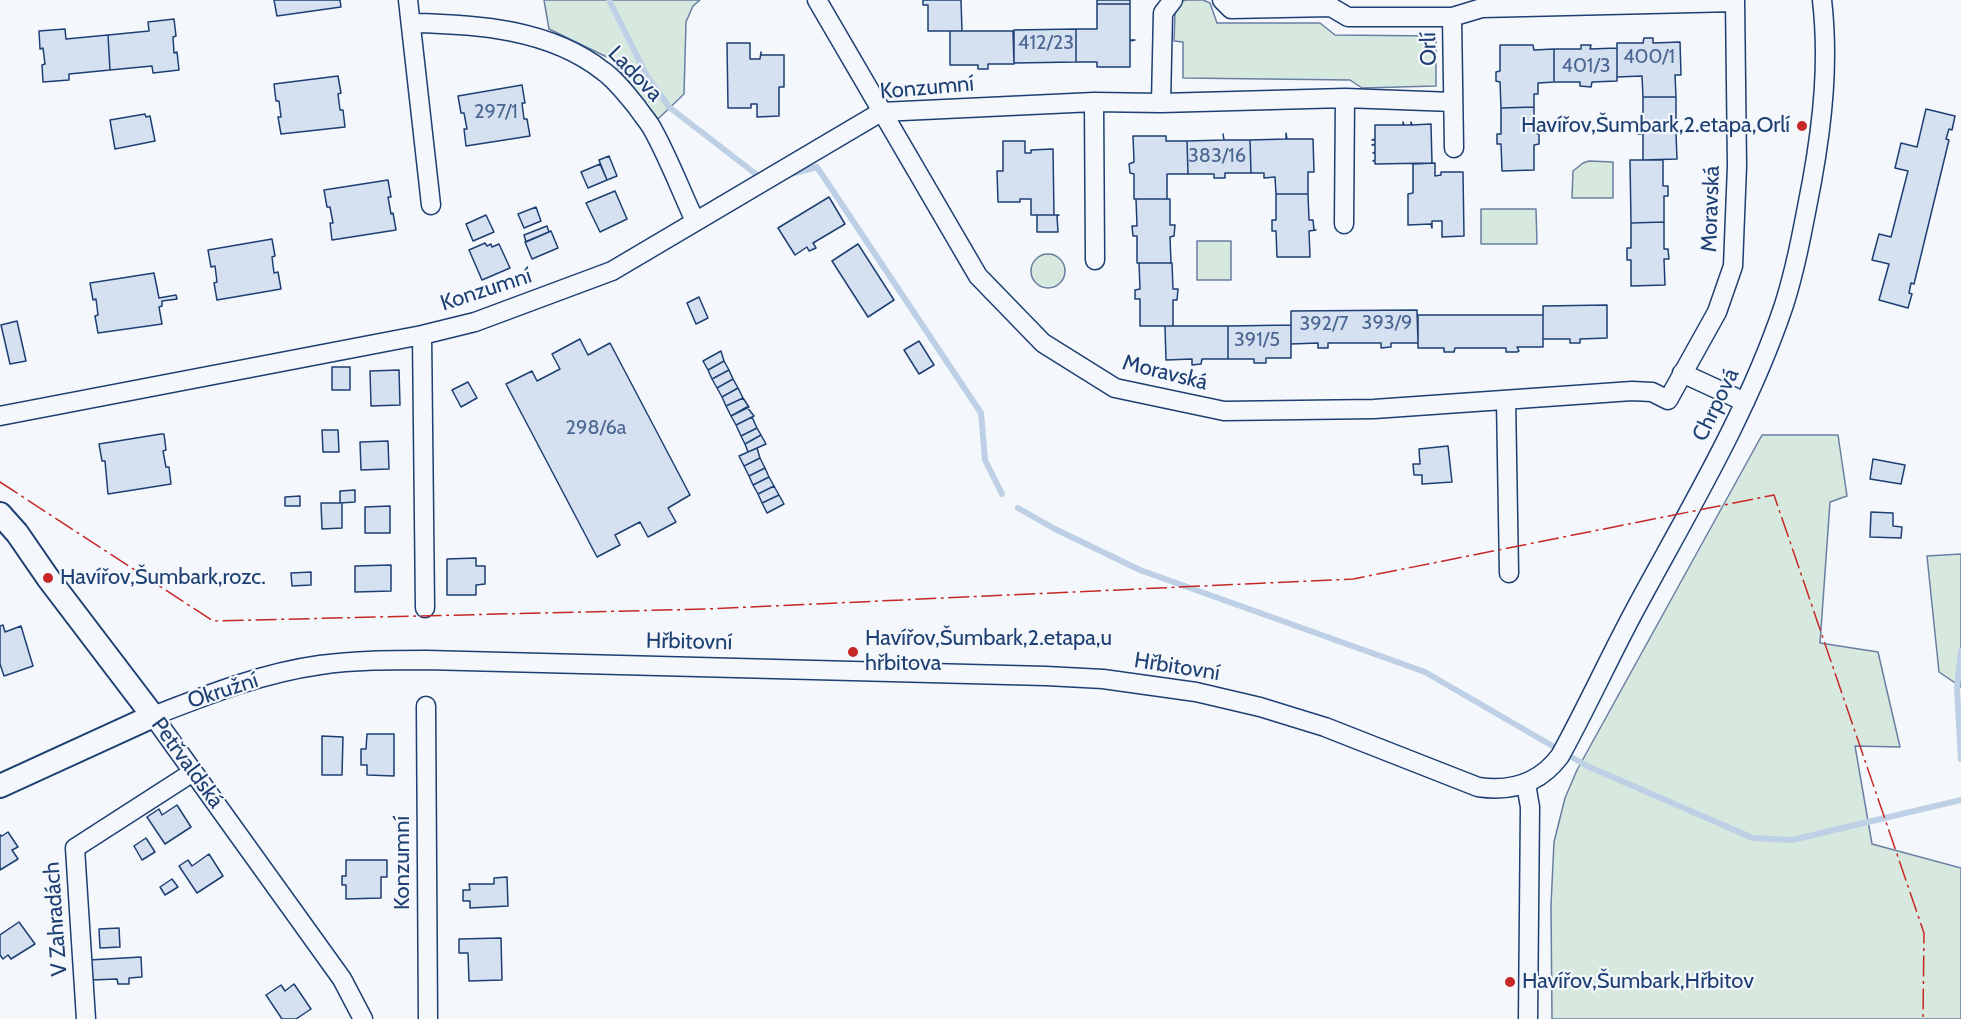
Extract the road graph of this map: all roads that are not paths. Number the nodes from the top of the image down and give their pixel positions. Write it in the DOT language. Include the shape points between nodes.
graph roads {
  1 [pos="408,0"];
  2 [pos="817,0"];
  3 [pos="1173,0"];
  4 [pos="1222,0"];
  5 [pos="1822,0"];
  6 [pos="1735,1"];
  7 [pos="1452,17"];
  8 [pos="412,23"];
  9 [pos="1345,99"];
  10 [pos="1094,102"];
  11 [pos="1453,102"];
  12 [pos="1161,103"];
  13 [pos="881,112"];
  14 [pos="1454,148"];
  15 [pos="431,205"];
  16 [pos="695,221"];
  17 [pos="1344,224"];
  18 [pos="1095,260"];
  19 [pos="422,335"];
  20 [pos="1682,373"];
  21 [pos="1506,400"];
  22 [pos="1745,402"];
  23 [pos="0,417"];
  24 [pos="0,513"];
  25 [pos="1509,573"];
  26 [pos="425,608"];
  27 [pos="426,660"];
  28 [pos="426,706"];
  29 [pos="153,716"];
  30 [pos="193,772"];
  31 [pos="1526,784"];
  32 [pos="0,786"];
  33 [pos="86,1019"];
  34 [pos="363,1019"];
  35 [pos="428,1019"];
  36 [pos="1528,1019"];
  1 -- 8 [label="street"];
  2 -- 13 [label="street, Moravská"];
  3 -- 12 [label="street" via="1163,13"];
  4 -- 7 [label="street" via="1231,9 1331,7 1348,17"];
  5 -- 22 [label="street, Chrpová" via="1823,116 1802,233 1785,302"];
  6 -- 7 [label="street, Orlí" via="1482,8"];
  6 -- 20 [label="street, Moravská" via="1737,166 1733,266 1717,312"];
  7 -- 11 [label="street, Orlí"];
  8 -- 15 [label="street"];
  8 -- 16 [label="street, Ladova" via="474,25 515,33 581,56 604,71 652,128"];
  9 -- 11 [label="street, Konzumní"];
  9 -- 12 [label="street, Konzumní"];
  9 -- 17 [label="street"];
  10 -- 12 [label="street, Konzumní"];
  10 -- 13 [label="street, Konzumní"];
  10 -- 18 [label="street"];
  11 -- 14 [label="street, Orlí"];
  13 -- 16 [label="street, Konzumní"];
  13 -- 21 [label="street, Moravská" via="978,276 1043,343 1115,388 1224,411 1374,409"];
  16 -- 19 [label="street, Konzumní" via="612,271 475,322"];
  19 -- 23 [label="street, Konzumní"];
  19 -- 26 [label="street, Konzumní"];
  20 -- 21 [label="street, Moravská" via="1668,400 1652,392 1632,391"];
  20 -- 22 [label="street"];
  21 -- 25 [label="street"];
  22 -- 31 [label="street, Chrpová" via="1560,756 1542,775"];
  24 -- 29 [label="street, Petřvaldská"];
  27 -- 29 [label="street, Okružní" via="319,665 242,683"];
  27 -- 31 [label="street, Hřbitovní" via="1103,679 1196,692 1260,707 1325,727 1478,787 1506,789"];
  28 -- 35 [label="street, Konzumní"];
  29 -- 30 [label="street, Petřvaldská"];
  29 -- 32 [label="street, Okružní"];
  30 -- 33 [label="street, V Zahradách" via="75,848"];
  30 -- 34 [label="street, Petřvaldská" via="342,979"];
  31 -- 36 [label="street" via="1530,807"];
}
